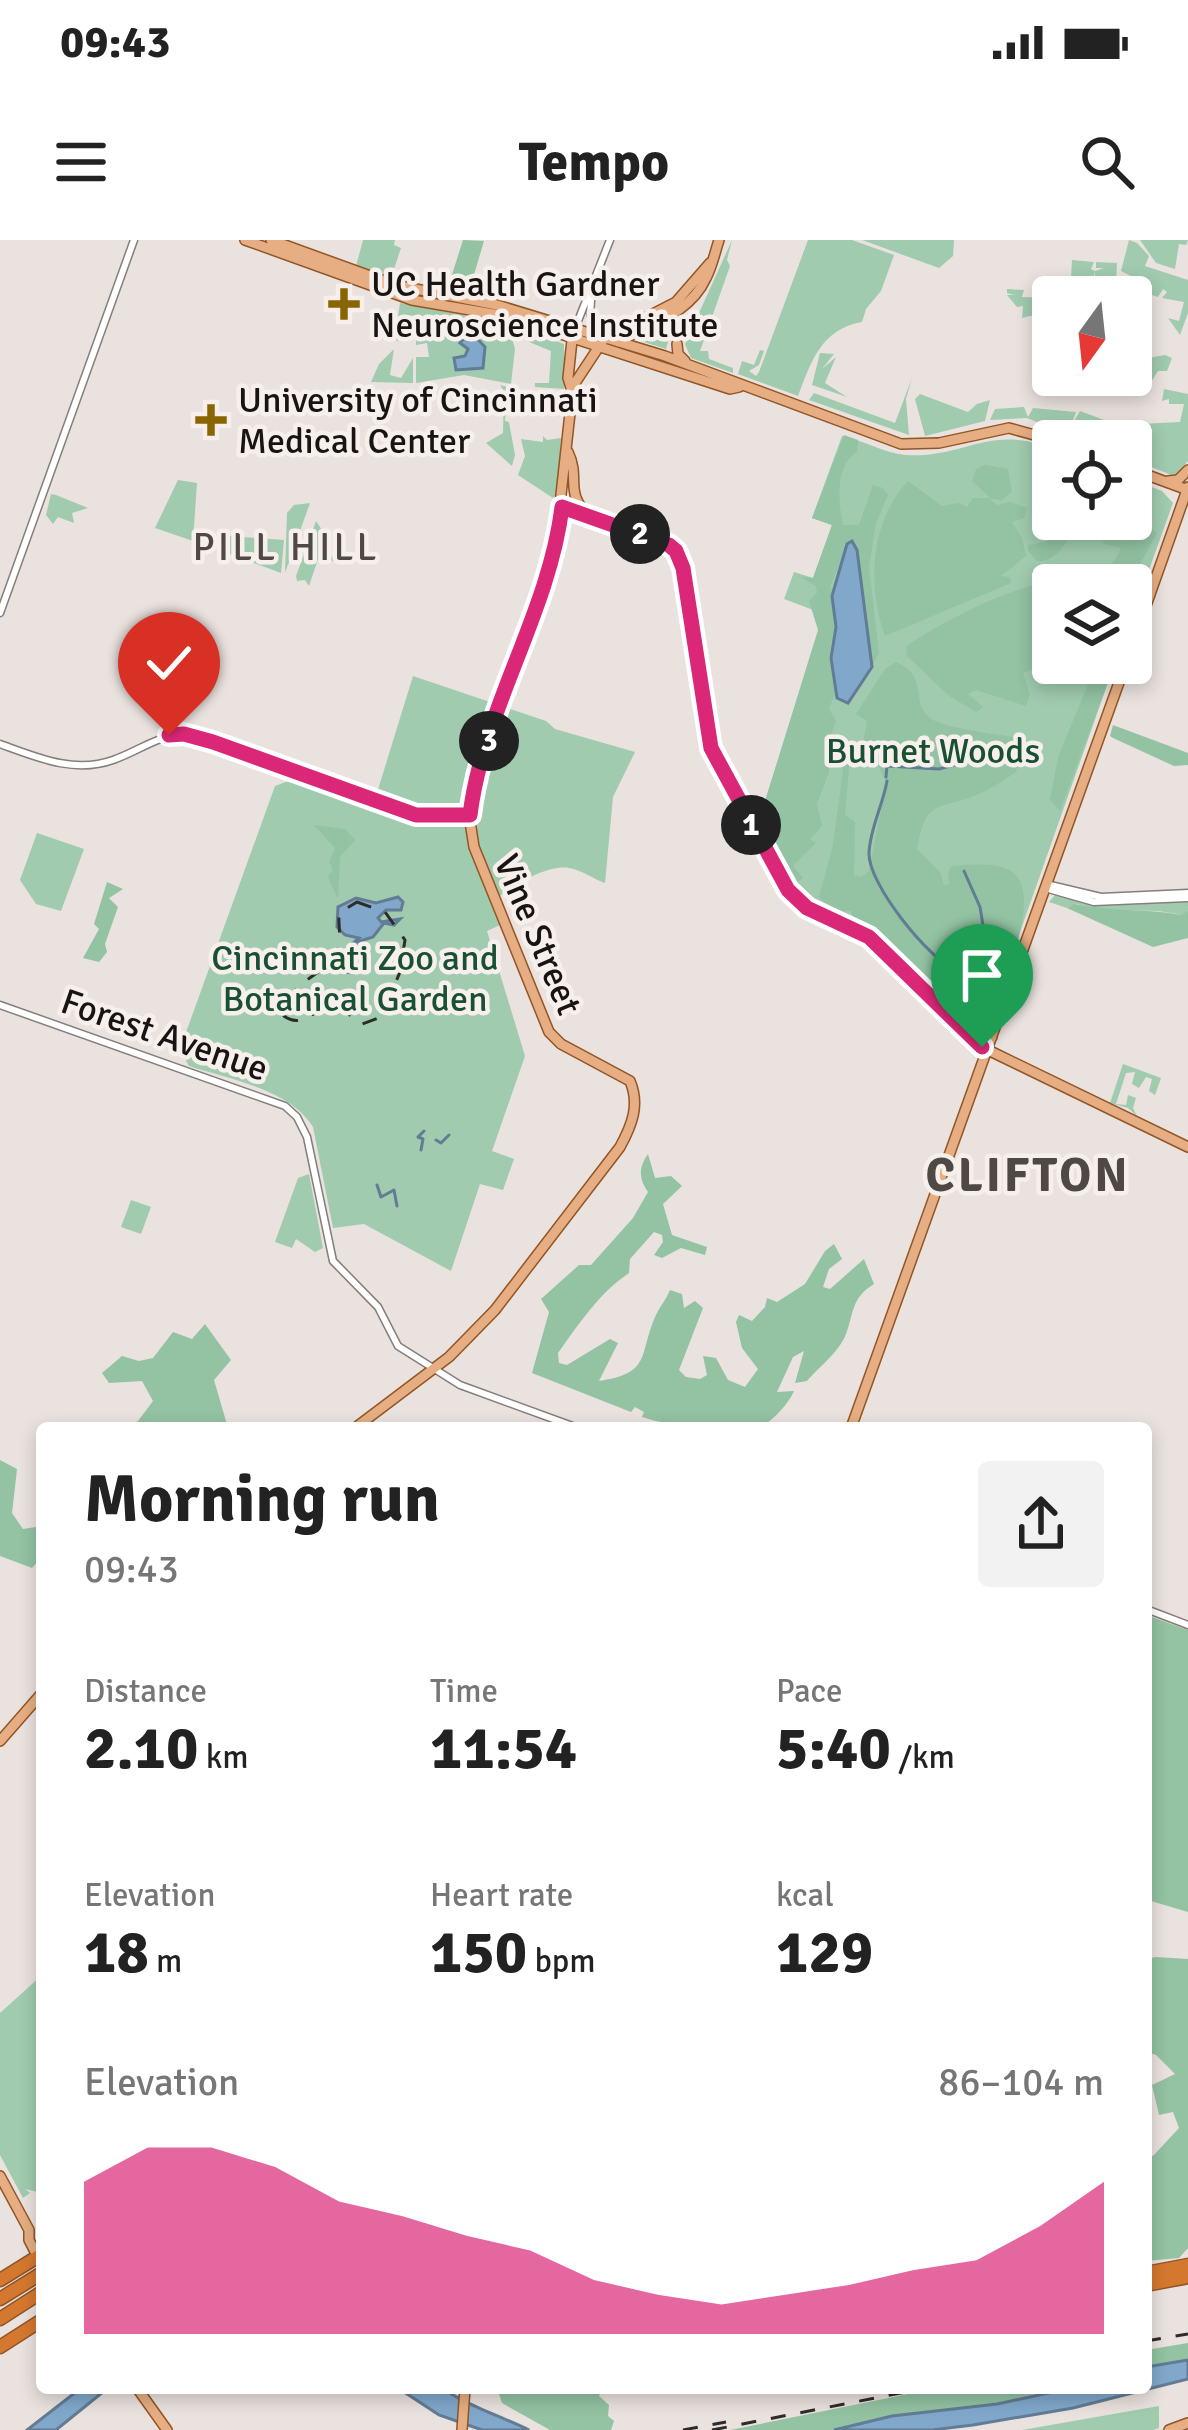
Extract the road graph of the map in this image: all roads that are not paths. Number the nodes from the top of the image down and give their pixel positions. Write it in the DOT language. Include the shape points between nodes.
graph roads {
  1 [pos="134,240"];
  2 [pos="245,240"];
  3 [pos="271,240"];
  4 [pos="610,240"];
  5 [pos="719,240"];
  6 [pos="710,263"];
  7 [pos="592,290"];
  8 [pos="573,335"];
  9 [pos="601,341"];
  10 [pos="617,342"];
  11 [pos="677,344"];
  12 [pos="694,367"];
  13 [pos="739,386"];
  14 [pos="572,391"];
  15 [pos="1032,434"];
  16 [pos="567,451"];
  17 [pos="1188,470"];
  18 [pos="1152,477"];
  19 [pos="1163,481"];
  20 [pos="1188,489"];
  21 [pos="562,507"];
  22 [pos="1188,509"];
  23 [pos="590,517"];
  24 [pos="1176,520"];
  25 [pos="1152,588"];
  26 [pos="0,613"];
  27 [pos="1118,684"];
  28 [pos="0,744"];
  29 [pos="470,815"];
  30 [pos="1046,886"];
  31 [pos="1188,895"];
  32 [pos="0,1005"];
  33 [pos="992,1037"];
  34 [pos="974,1040"];
  35 [pos="988,1050"];
  36 [pos="1188,1147"];
  37 [pos="432,1370"];
  38 [pos="363,1422"];
  39 [pos="561,1422"];
  40 [pos="853,1422"];
  41 [pos="1152,1611"];
  42 [pos="1188,1625"];
  43 [pos="36,1700"];
  44 [pos="0,1741"];
  45 [pos="0,2176"];
  46 [pos="29,2230"];
  47 [pos="36,2235"];
  48 [pos="36,2256"];
  49 [pos="1188,2265"];
  50 [pos="36,2266"];
  51 [pos="36,2268"];
  52 [pos="1152,2272"];
  53 [pos="1188,2277"];
  54 [pos="0,2280"];
  55 [pos="1152,2284"];
  56 [pos="36,2296"];
  57 [pos="0,2300"];
  58 [pos="0,2319"];
  59 [pos="36,2325"];
  60 [pos="0,2347"];
  61 [pos="141,2394"];
  62 [pos="465,2394"];
  63 [pos="1188,2423"];
  64 [pos="462,2428"];
  65 [pos="167,2430"];
  66 [pos="1169,2430"];
  1 -- 26 [label="street"];
  2 -- 8 [label="main road" via="412,300"];
  3 -- 8 [label="main road"];
  4 -- 7 [label="street"];
  5 -- 6 [label="main road"];
  6 -- 9 [label="main road" via="684,297"];
  6 -- 10 [label="main road" via="690,300"];
  7 -- 8 [label="street"];
  7 -- 9 [label="street"];
  8 -- 9 [label="main road"];
  8 -- 14 [label="main road, Vine Street"];
  9 -- 10 [label="main road"];
  9 -- 13 [label="main road"];
  9 -- 14 [label="main road, Vine Street"];
  10 -- 12 [label="main road"];
  11 -- 12 [label="main road"];
  12 -- 13 [label="main road"];
  13 -- 15 [label="main road" via="901,444 1009,428"];
  14 -- 16 [label="main road, Vine Street"];
  16 -- 21 [label="main road, Vine Street"];
  16 -- 23 [label="main road" via="574,500"];
  17 -- 19 [label="main road"];
  18 -- 19 [label="main road"];
  19 -- 20 [label="main road"];
  19 -- 24 [label="main road" via="1177,501"];
  20 -- 24 [label="main road"];
  21 -- 23 [label="street"];
  21 -- 29 [label="main road, Vine Street"];
  22 -- 24 [label="main road"];
  23 -- 34 [label="street" via="680,556 711,748 788,890 807,908 869,937"];
  24 -- 25 [label="main road"];
  27 -- 30 [label="main road"];
  28 -- 29 [label="street" via="84,765 184,734 416,815"];
  29 -- 37 [label="main road, Vine Street" via="474,847 549,1032 630,1081 635,1109 620,1147 504,1299"];
  30 -- 31 [label="street" via="1094,902"];
  30 -- 33 [label="main road"];
  32 -- 37 [label="street, Forest Avenue" via="292,1111 307,1137 332,1261 379,1307 398,1346"];
  33 -- 34 [label="main road"];
  33 -- 35 [label="main road"];
  34 -- 35 [label="street"];
  35 -- 36 [label="main road"];
  35 -- 40 [label="main road"];
  37 -- 38 [label="main road, Vine Street"];
  37 -- 39 [label="street"];
  41 -- 42 [label="street"];
  43 -- 44 [label="main road"];
  45 -- 46 [label="main road"];
  46 -- 47 [label="main road"];
  46 -- 48 [label="main road"];
  49 -- 52 [label="highway"];
  50 -- 54 [label="highway"];
  51 -- 57 [label="highway"];
  53 -- 55 [label="highway"];
  56 -- 58 [label="highway"];
  59 -- 60 [label="highway"];
  61 -- 65 [label="main road"];
  62 -- 64 [label="main road"];
  63 -- 66 [label="main road"];
}
